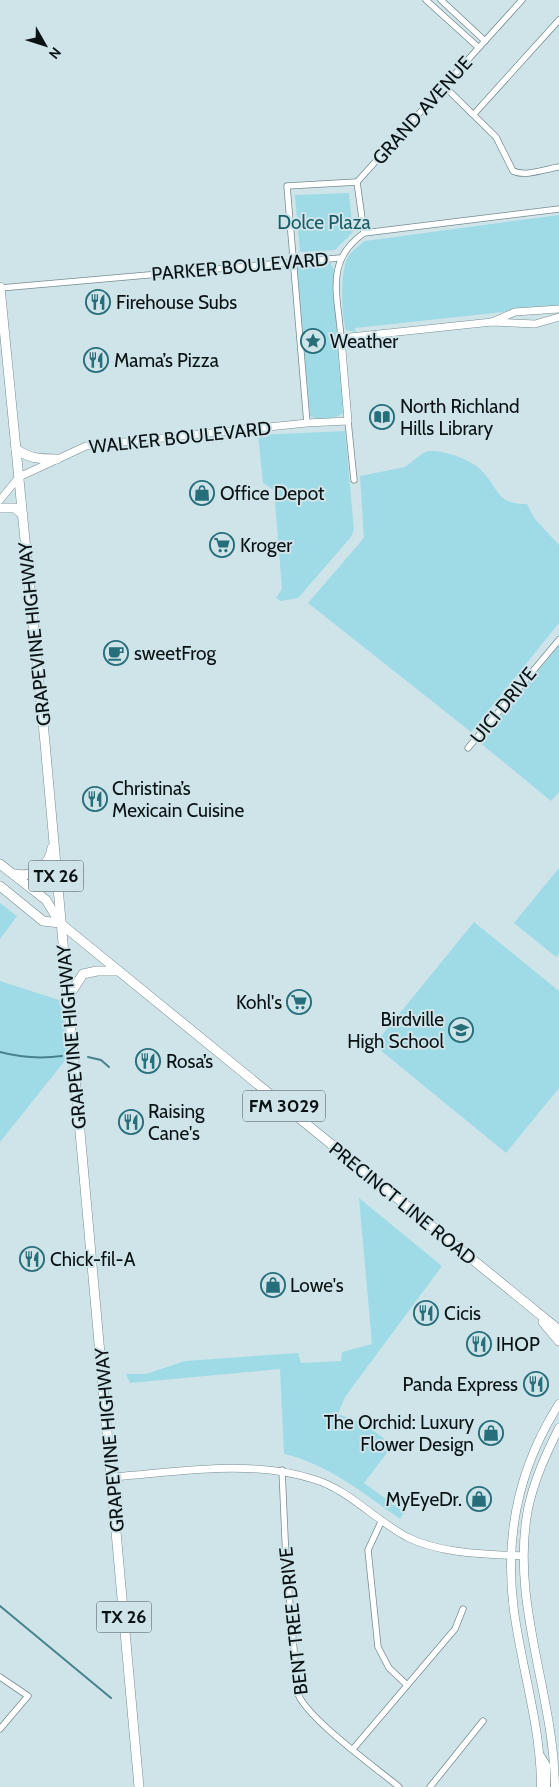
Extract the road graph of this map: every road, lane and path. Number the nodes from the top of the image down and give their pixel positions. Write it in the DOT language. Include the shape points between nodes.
graph roads {
  1 [pos="426,0"];
  2 [pos="441,0"];
  3 [pos="522,0"];
  4 [pos="559,20"];
  5 [pos="485,41"];
  6 [pos="478,48"];
  7 [pos="444,86"];
  8 [pos="474,114"];
  9 [pos="559,167"];
  10 [pos="357,182"];
  11 [pos="559,210"];
  12 [pos="364,234"];
  13 [pos="340,258"];
  14 [pos="294,262"];
  15 [pos="0,287"];
  16 [pos="559,309"];
  17 [pos="559,317"];
  18 [pos="492,322"];
  19 [pos="341,338"];
  20 [pos="348,421"];
  21 [pos="307,423"];
  22 [pos="16,449"];
  23 [pos="57,459"];
  24 [pos="19,477"];
  25 [pos="354,480"];
  26 [pos="0,500"];
  27 [pos="0,508"];
  28 [pos="23,515"];
  29 [pos="559,640"];
  30 [pos="468,748"];
  31 [pos="53,838"];
  32 [pos="0,864"];
  33 [pos="13,874"];
  34 [pos="0,886"];
  35 [pos="60,923"];
  36 [pos="118,971"];
  37 [pos="67,999"];
  38 [pos="541,1315"];
  39 [pos="557,1327"];
  40 [pos="559,1341"];
  41 [pos="559,1404"];
  42 [pos="545,1428"];
  43 [pos="559,1428"];
  44 [pos="543,1461"];
  45 [pos="282,1470"];
  46 [pos="112,1478"];
  47 [pos="381,1522"];
  48 [pos="510,1555"];
  49 [pos="523,1556"];
  50 [pos="463,1609"];
  51 [pos="0,1677"];
  52 [pos="407,1685"];
  53 [pos="483,1721"];
  54 [pos="0,1729"];
  55 [pos="353,1749"];
  56 [pos="540,1755"];
  57 [pos="140,1787"];
  58 [pos="399,1787"];
  59 [pos="430,1787"];
  60 [pos="541,1787"];
  61 [pos="546,1787"];
  62 [pos="555,1787"];
  1 -- 6 [label="street"];
  2 -- 5 [label="street"];
  3 -- 5 [label="street, GRAND AVENUE"];
  4 -- 8 [label="street"];
  5 -- 6 [label="street, GRAND AVENUE"];
  6 -- 7 [label="street, GRAND AVENUE"];
  7 -- 8 [label="street"];
  7 -- 10 [label="street, GRAND AVENUE"];
  8 -- 9 [label="street" via="496,137 513,171 533,172"];
  10 -- 12 [label="street, GRAND AVENUE"];
  10 -- 14 [label="street" via="287,186"];
  11 -- 12 [label="street"];
  12 -- 13 [label="street, PARKER BOULEVARD" via="352,242"];
  13 -- 14 [label="street, PARKER BOULEVARD"];
  13 -- 19 [label="street" via="337,284"];
  14 -- 15 [label="street, PARKER BOULEVARD"];
  14 -- 21 [label="street"];
  15 -- 22 [label="main road, GRAPEVINE HIGHWAY / TX 26"];
  16 -- 18 [label="street" via="515,312"];
  17 -- 18 [label="street" via="535,324"];
  18 -- 19 [label="street"];
  19 -- 20 [label="street"];
  20 -- 21 [label="street, WALKER BOULEVARD"];
  20 -- 25 [label="street"];
  21 -- 23 [label="street, WALKER BOULEVARD" via="86,446"];
  22 -- 23 [label="main road" via="39,460"];
  22 -- 24 [label="main road, GRAPEVINE HIGHWAY / TX 26"];
  23 -- 24 [label="street, WALKER BOULEVARD"];
  24 -- 26 [label="street"];
  24 -- 28 [label="main road, GRAPEVINE HIGHWAY / TX 26"];
  27 -- 28 [label="main road" via="15,508"];
  28 -- 31 [label="main road, GRAPEVINE HIGHWAY / TX 26"];
  29 -- 30 [label="street, UICI DRIVE"];
  31 -- 33 [label="main road" via="46,864 32,874"];
  31 -- 35 [label="main road, GRAPEVINE HIGHWAY / TX 26"];
  32 -- 33 [label="main road, PRECINCT LINE ROAD / FM 3029"];
  33 -- 35 [label="main road, PRECINCT LINE ROAD / FM 3029" via="46,900"];
  34 -- 35 [label="main road, PRECINCT LINE ROAD / FM 3029" via="43,921"];
  35 -- 36 [label="main road, PRECINCT LINE ROAD / FM 3029"];
  35 -- 37 [label="main road, GRAPEVINE HIGHWAY / TX 26"];
  36 -- 37 [label="main road" via="83,974"];
  36 -- 38 [label="main road, PRECINCT LINE ROAD / FM 3029"];
  37 -- 46 [label="main road, GRAPEVINE HIGHWAY / TX 26"];
  38 -- 39 [label="main road, PRECINCT LINE ROAD / FM 3029"];
  38 -- 40 [label="main road" via="541,1320"];
  41 -- 42 [label="main road"];
  42 -- 44 [label="main road" via="547,1447"];
  42 -- 48 [label="main road" via="527,1466 516,1502"];
  43 -- 44 [label="main road"];
  44 -- 49 [label="main road" via="528,1508"];
  45 -- 46 [label="street" via="256,1467"];
  45 -- 47 [label="street" via="331,1486"];
  45 -- 55 [label="street, BENT TREE DRIVE" via="298,1694 302,1704"];
  46 -- 57 [label="main road, GRAPEVINE HIGHWAY / TX 26"];
  47 -- 48 [label="street" via="429,1546"];
  47 -- 52 [label="street" via="368,1550 378,1647 384,1662"];
  48 -- 49 [label="street"];
  48 -- 56 [label="main road" via="514,1611"];
  49 -- 62 [label="main road" via="526,1598 551,1741"];
  50 -- 52 [label="street" via="455,1629"];
  51 -- 54 [label="street" via="28,1696"];
  52 -- 55 [label="street"];
  53 -- 59 [label="street"];
  55 -- 58 [label="street, BENT TREE DRIVE"];
  56 -- 60 [label="main road"];
  56 -- 61 [label="main road" via="546,1765"];
}
